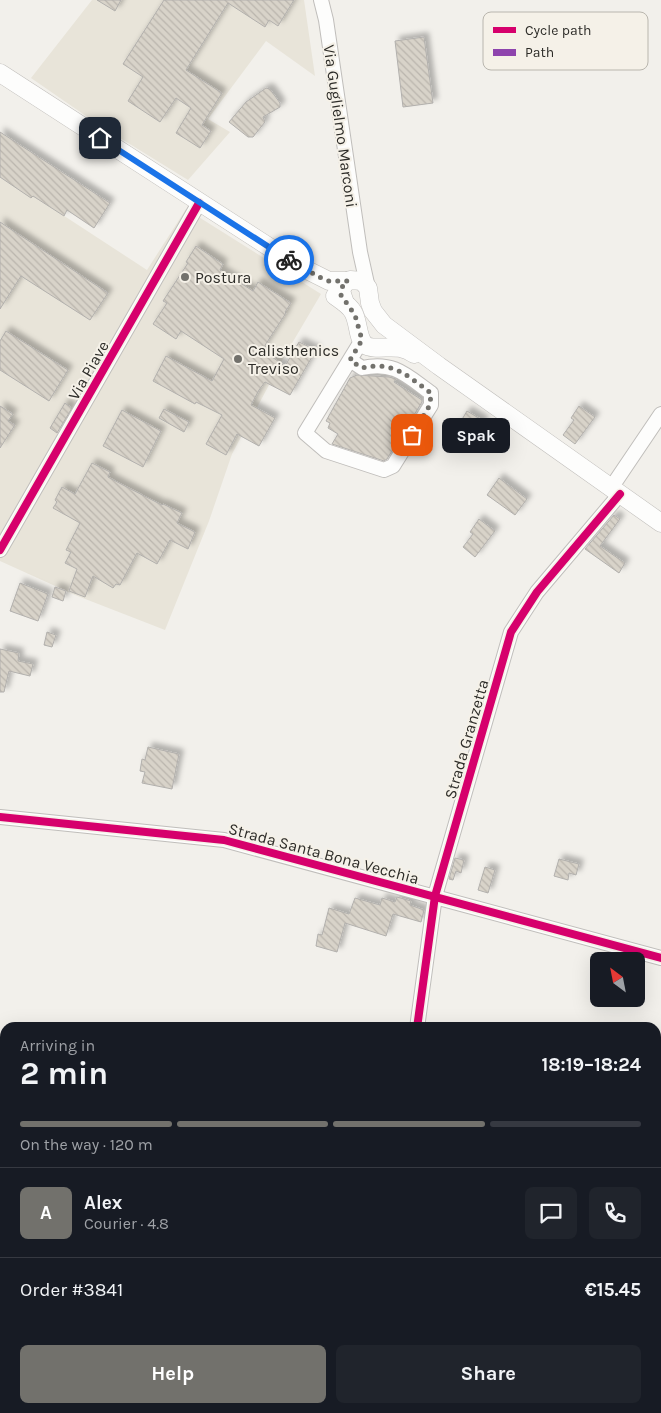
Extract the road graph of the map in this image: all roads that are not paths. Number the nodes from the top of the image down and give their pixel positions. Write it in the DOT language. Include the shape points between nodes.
graph roads {
  1 [pos="322,0"];
  2 [pos="0,73"];
  3 [pos="199,203"];
  4 [pos="297,265"];
  5 [pos="356,269"];
  6 [pos="345,303"];
  7 [pos="389,338"];
  8 [pos="362,340"];
  9 [pos="350,360"];
  10 [pos="661,414"];
  11 [pos="615,491"];
  12 [pos="661,523"];
  13 [pos="0,550"];
  14 [pos="0,817"];
  15 [pos="435,896"];
  16 [pos="661,958"];
  17 [pos="418,1022"];
  1 -- 5 [label="street, Via Guglielmo Marconi"];
  2 -- 3 [label="main road"];
  3 -- 4 [label="main road"];
  3 -- 13 [label="street, Via Piave"];
  4 -- 5 [label="main road" via="329,281"];
  4 -- 6 [label="main road"];
  5 -- 6 [label="main road" via="341,291"];
  5 -- 7 [label="main road" via="368,288 371,308"];
  6 -- 8 [label="main road" via="355,315"];
  7 -- 8 [label="main road" via="372,348"];
  7 -- 11 [label="main road" via="440,366"];
  8 -- 9 [label="street"];
  9 -- 9 [label="street" via="362,368 376,365 399,370 431,393 426,412 393,466 384,470 326,451 305,433"];
  10 -- 11 [label="street, Strada Granzetta"];
  11 -- 12 [label="main road"];
  11 -- 15 [label="street, Strada Granzetta" via="537,592 511,632"];
  14 -- 15 [label="street, Strada Santa Bona Vecchia" via="224,840"];
  15 -- 16 [label="street, Strada Santa Bona Vecchia"];
  15 -- 17 [label="street, Strada Granzetta"];
}
